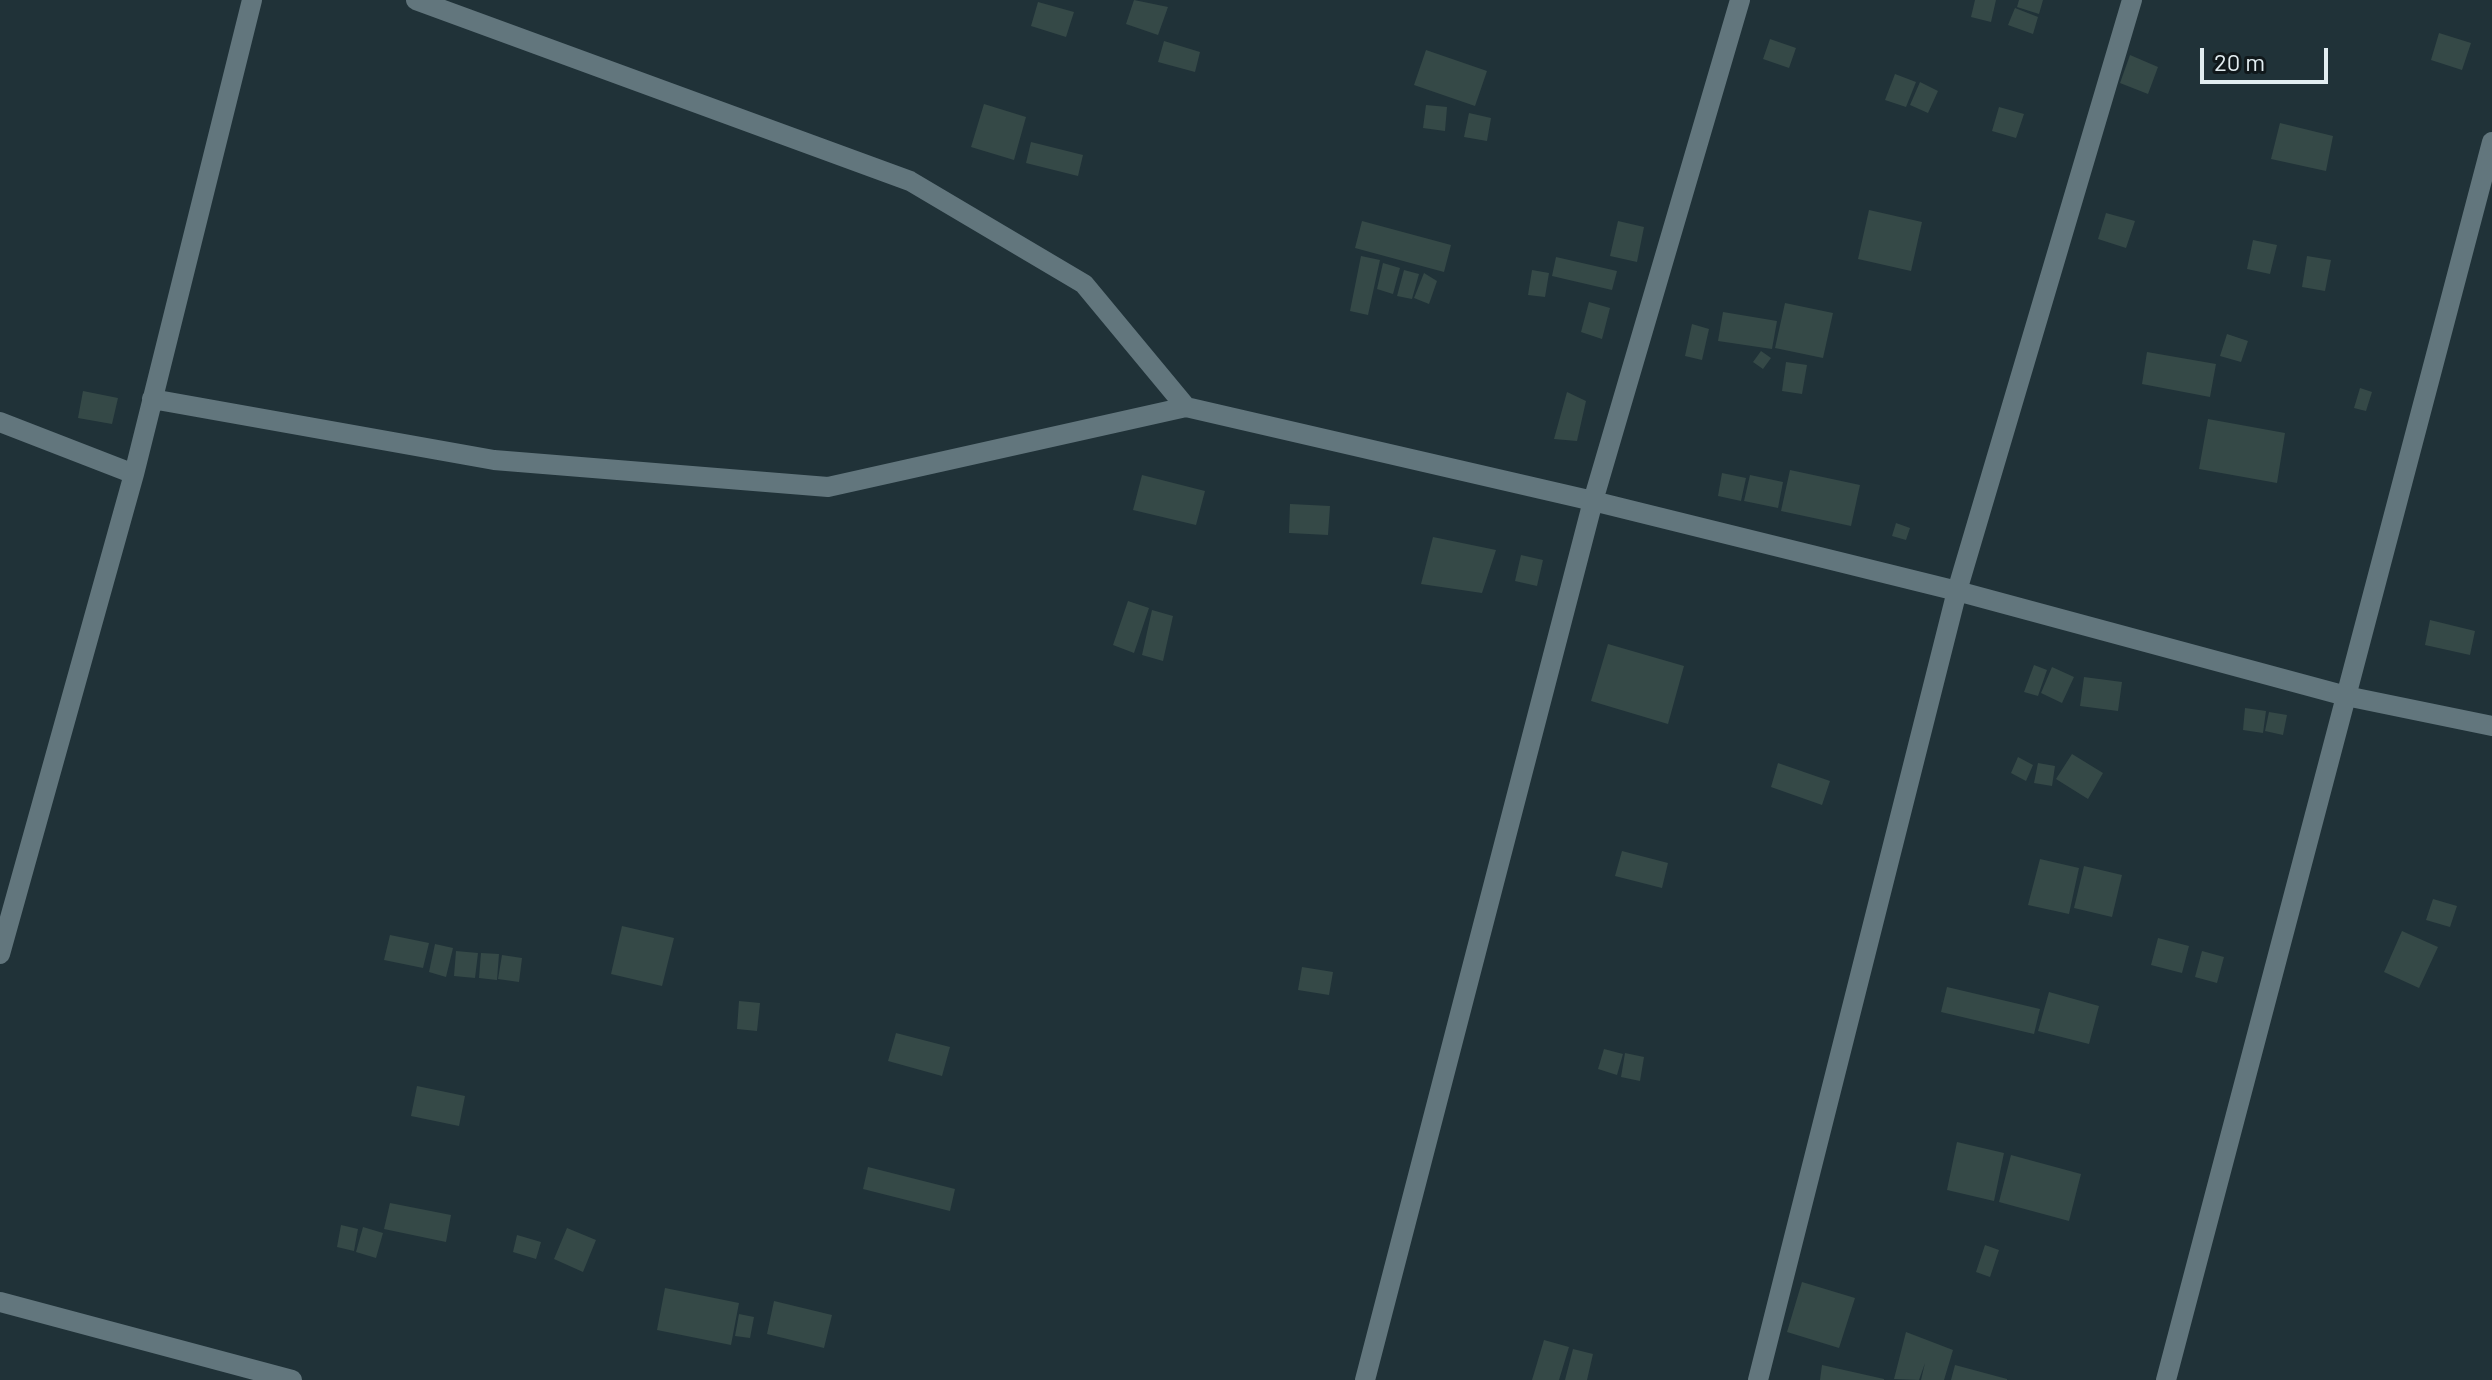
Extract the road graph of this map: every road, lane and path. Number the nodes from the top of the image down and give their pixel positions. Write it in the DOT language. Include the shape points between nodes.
graph roads {
  1 [pos="252,0"];
  2 [pos="416,0"];
  3 [pos="1740,0"];
  4 [pos="2132,0"];
  5 [pos="2492,142"];
  6 [pos="152,399"];
  7 [pos="1186,407"];
  8 [pos="0,422"];
  9 [pos="134,474"];
  10 [pos="1593,501"];
  11 [pos="1957,591"];
  12 [pos="2346,696"];
  13 [pos="2492,726"];
  14 [pos="0,954"];
  15 [pos="0,1302"];
  16 [pos="292,1380"];
  17 [pos="1365,1380"];
  18 [pos="1758,1380"];
  19 [pos="2166,1380"];
  1 -- 6 [label="street"];
  2 -- 7 [label="street" via="910,181 1084,284"];
  3 -- 10 [label="street"];
  4 -- 11 [label="street"];
  5 -- 12 [label="street"];
  6 -- 7 [label="street" via="494,460 828,487"];
  6 -- 9 [label="street"];
  7 -- 10 [label="street"];
  8 -- 9 [label="street"];
  9 -- 14 [label="street"];
  10 -- 11 [label="street"];
  10 -- 17 [label="street"];
  11 -- 12 [label="street"];
  11 -- 18 [label="street"];
  12 -- 13 [label="street"];
  12 -- 19 [label="street"];
  15 -- 16 [label="street"];
}
